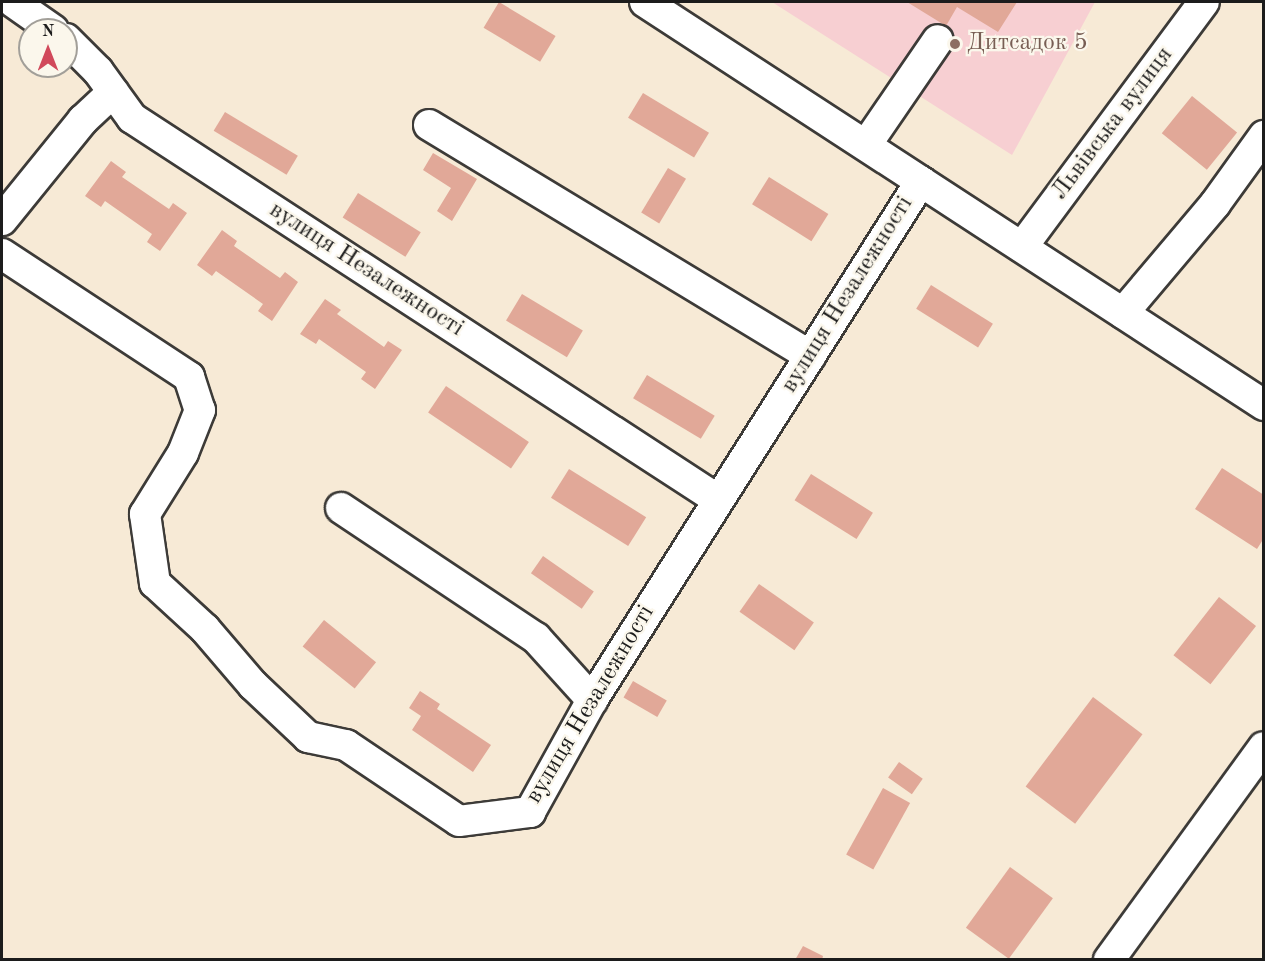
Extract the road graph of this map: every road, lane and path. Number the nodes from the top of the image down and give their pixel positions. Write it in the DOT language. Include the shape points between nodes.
graph roads {
  1 [pos="13,2"];
  2 [pos="645,2"];
  3 [pos="1204,2"];
  4 [pos="36,18"];
  5 [pos="938,40"];
  6 [pos="78,51"];
  7 [pos="113,93"];
  8 [pos="429,125"];
  9 [pos="1263,136"];
  10 [pos="866,146"];
  11 [pos="921,181"];
  12 [pos="2,220"];
  13 [pos="1022,247"];
  14 [pos="2,254"];
  15 [pos="1124,314"];
  16 [pos="810,356"];
  17 [pos="1263,405"];
  18 [pos="717,499"];
  19 [pos="341,508"];
  20 [pos="592,700"];
  21 [pos="1263,747"];
  22 [pos="1109,960"];
  1 -- 4 [label="street"];
  2 -- 10 [label="street"];
  3 -- 13 [label="street, Львівська вулиця"];
  5 -- 10 [label="street"];
  6 -- 7 [label="street, вулиця Незалежності"];
  7 -- 12 [label="street" via="83,120"];
  7 -- 18 [label="street, вулиця Незалежності" via="132,117"];
  8 -- 16 [label="street"];
  9 -- 15 [label="street" via="1215,204"];
  10 -- 11 [label="street"];
  11 -- 13 [label="street"];
  11 -- 16 [label="street, вулиця Незалежності"];
  13 -- 15 [label="street"];
  14 -- 20 [label="street, вулиця Незалежності" via="189,377 200,410 183,453 145,514 154,583 205,629 253,685 308,737 346,745 459,821 510,816 530,812"];
  15 -- 17 [label="street"];
  16 -- 18 [label="street, вулиця Незалежності"];
  18 -- 20 [label="street, вулиця Незалежності"];
  19 -- 20 [label="street" via="536,638"];
  21 -- 22 [label="street"];
}
